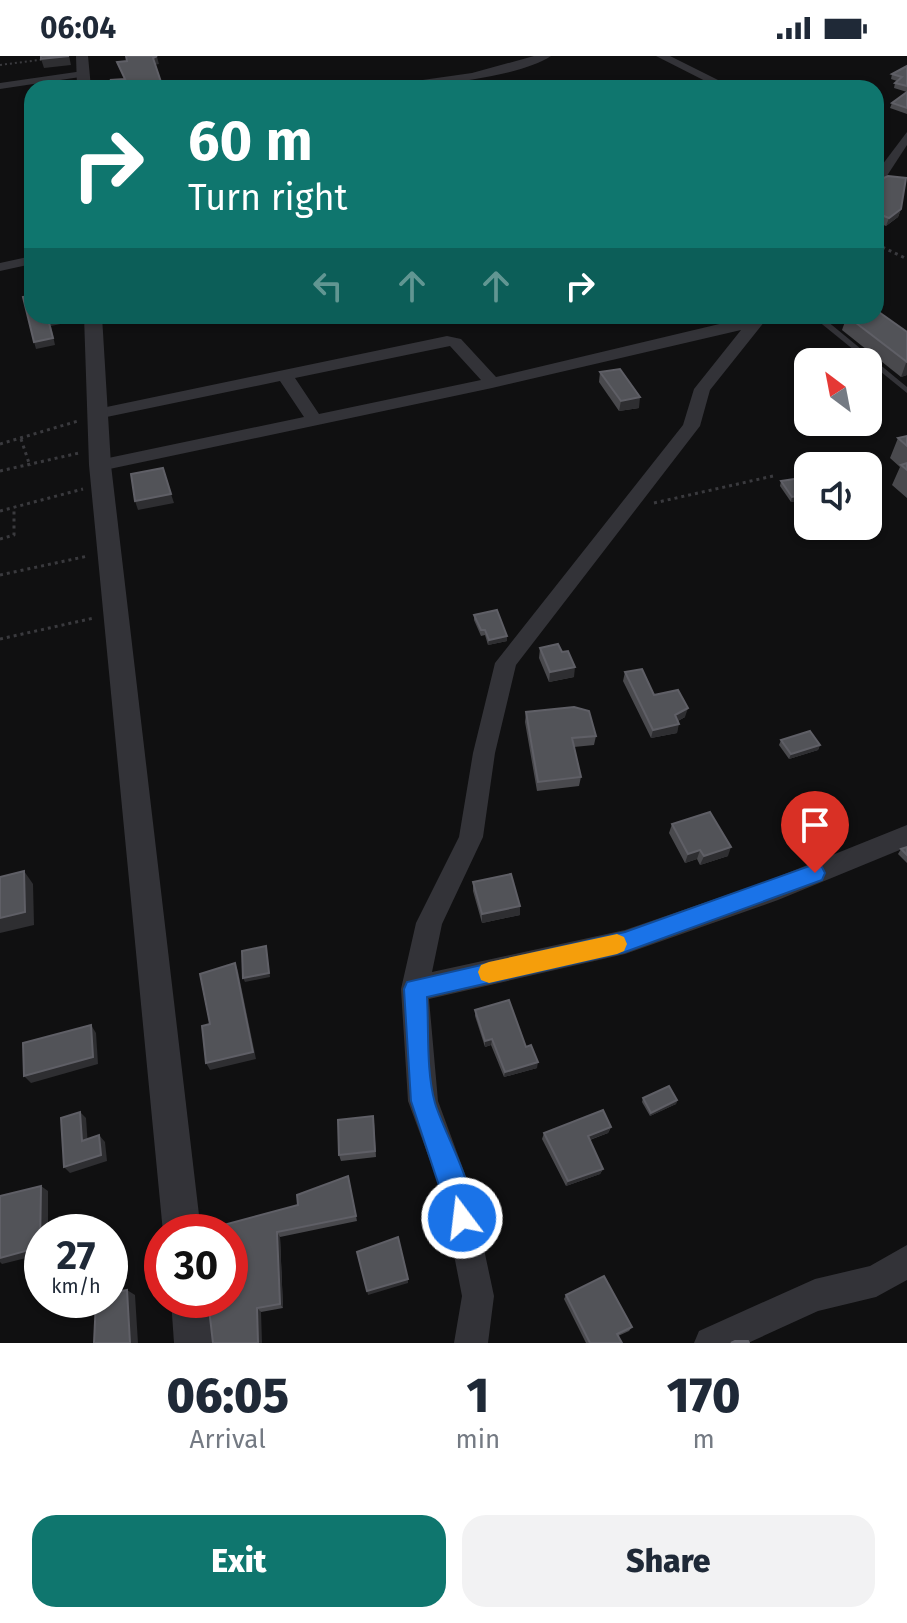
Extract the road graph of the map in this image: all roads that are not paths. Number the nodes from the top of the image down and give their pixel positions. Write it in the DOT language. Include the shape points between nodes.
graph roads {
  1 [pos="82,56"];
  2 [pos="546,56"];
  3 [pos="661,56"];
  4 [pos="84,80"];
  5 [pos="439,80"];
  6 [pos="711,80"];
  7 [pos="24,85"];
  8 [pos="0,86"];
  9 [pos="907,136"];
  10 [pos="884,155"];
  11 [pos="893,158"];
  12 [pos="884,171"];
  13 [pos="24,262"];
  14 [pos="0,267"];
  15 [pos="93,324"];
  16 [pos="740,324"];
  17 [pos="754,324"];
  18 [pos="826,324"];
  19 [pos="286,377"];
  20 [pos="492,383"];
  21 [pos="907,391"];
  22 [pos="97,414"];
  23 [pos="314,420"];
  24 [pos="100,465"];
  25 [pos="907,836"];
  26 [pos="415,989"];
  27 [pos="180,1214"];
  28 [pos="907,1261"];
  29 [pos="192,1318"];
  30 [pos="194,1343"];
  31 [pos="471,1343"];
  32 [pos="711,1343"];
  1 -- 4 [label="street"];
  2 -- 5 [label="street"];
  3 -- 6 [label="street"];
  7 -- 8 [label="street"];
  9 -- 11 [label="street"];
  10 -- 11 [label="street"];
  11 -- 12 [label="street"];
  13 -- 14 [label="street"];
  15 -- 22 [label="street"];
  16 -- 20 [label="street"];
  17 -- 26 [label="street" via="702,389 691,426 506,663 471,837 429,923"];
  18 -- 21 [label="lane"];
  19 -- 20 [label="street" via="450,341"];
  19 -- 22 [label="street"];
  19 -- 23 [label="street"];
  20 -- 23 [label="street"];
  22 -- 24 [label="street"];
  23 -- 24 [label="street"];
  24 -- 27 [label="street"];
  25 -- 26 [label="street" via="625,942"];
  26 -- 31 [label="street" via="423,1101 457,1193 478,1296"];
  28 -- 32 [label="street" via="876,1281 815,1295"];
  29 -- 30 [label="street"];
}
